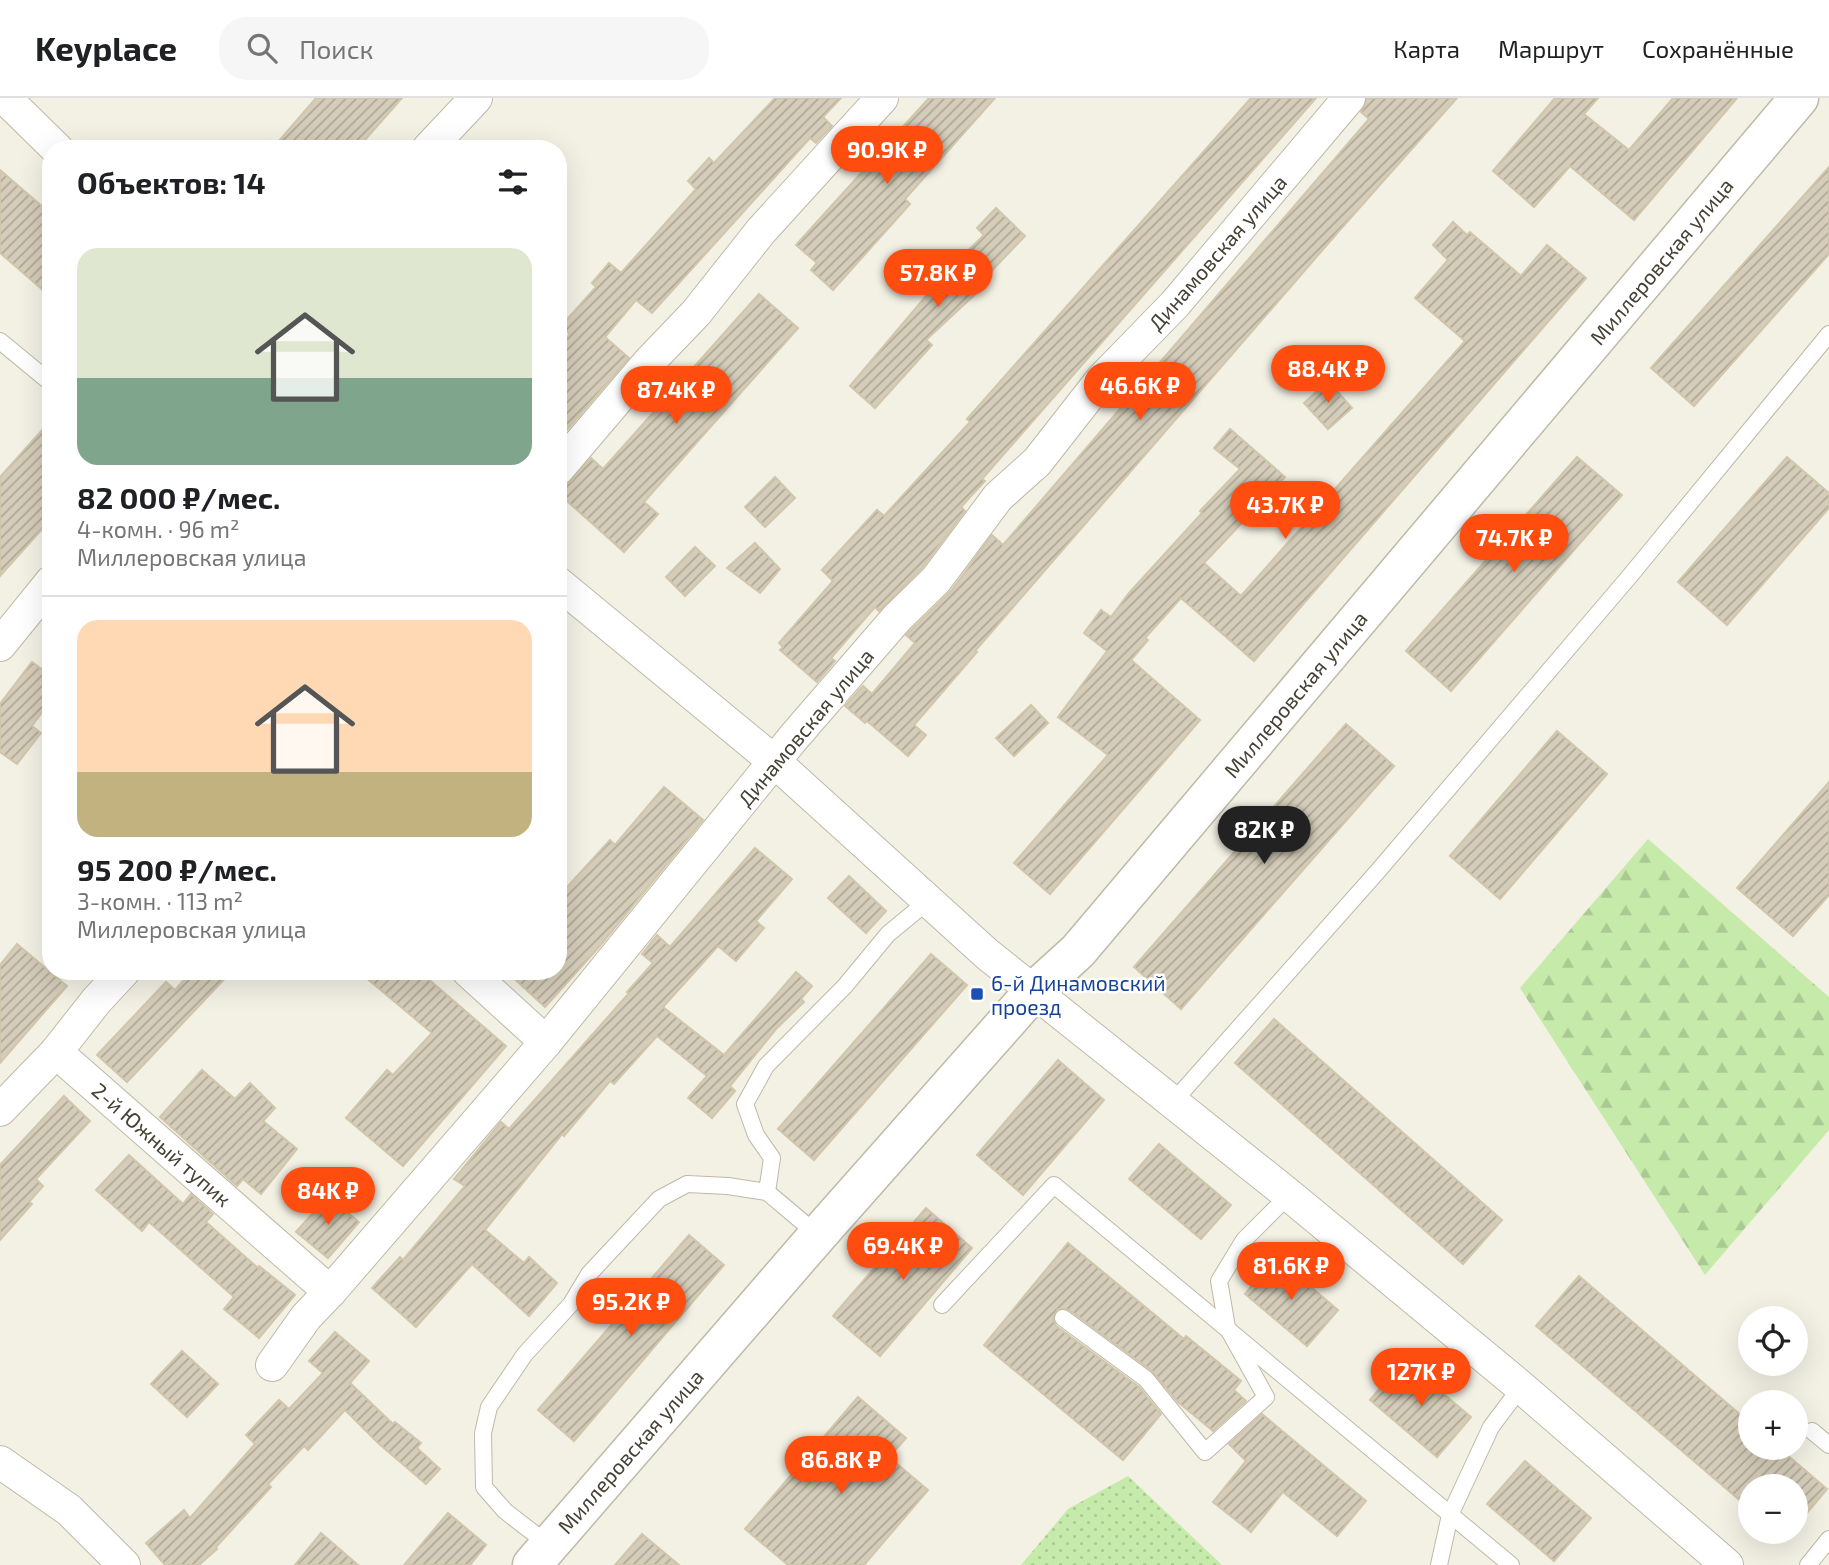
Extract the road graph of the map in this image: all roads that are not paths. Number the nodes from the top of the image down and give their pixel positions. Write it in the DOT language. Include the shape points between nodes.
graph roads {
  1 [pos="5,98"];
  2 [pos="476,98"];
  3 [pos="882,98"];
  4 [pos="1349,98"];
  5 [pos="1799,98"];
  6 [pos="48,140"];
  7 [pos="436,140"];
  8 [pos="1829,334"];
  9 [pos="0,341"];
  10 [pos="42,376"];
  11 [pos="567,458"];
  12 [pos="567,590"];
  13 [pos="42,593"];
  14 [pos="0,645"];
  15 [pos="775,762"];
  16 [pos="928,901"];
  17 [pos="116,980"];
  18 [pos="478,980"];
  19 [pos="1034,991"];
  20 [pos="546,1042"];
  21 [pos="56,1052"];
  22 [pos="1173,1102"];
  23 [pos="0,1110"];
  24 [pos="767,1192"];
  25 [pos="1289,1195"];
  26 [pos="818,1235"];
  27 [pos="330,1292"];
  28 [pos="942,1305"];
  29 [pos="1063,1318"];
  30 [pos="1227,1327"];
  31 [pos="272,1366"];
  32 [pos="1521,1387"];
  33 [pos="1812,1431"];
  34 [pos="1829,1445"];
  35 [pos="0,1462"];
  36 [pos="1450,1515"];
  37 [pos="1829,1539"];
  38 [pos="540,1555"];
  39 [pos="124,1565"];
  40 [pos="1439,1565"];
  41 [pos="1511,1565"];
  42 [pos="1727,1565"];
  43 [pos="1808,1565"];
  1 -- 6 [label="street"];
  2 -- 7 [label="street"];
  3 -- 11 [label="street" via="761,231 696,313"];
  4 -- 15 [label="street, Динамовская улица" via="1175,304 1102,379 1037,462 998,497 936,580 897,618"];
  5 -- 19 [label="street, Миллеровская улица" via="1078,951"];
  8 -- 22 [label="lane" via="1396,850"];
  9 -- 10 [label="lane"];
  12 -- 15 [label="street"];
  13 -- 14 [label="street"];
  15 -- 16 [label="street"];
  15 -- 20 [label="street, Динамовская улица"];
  16 -- 19 [label="street"];
  16 -- 24 [label="lane" via="888,934 845,986 766,1066 746,1104 756,1135 772,1158"];
  17 -- 21 [label="street"];
  18 -- 20 [label="street"];
  19 -- 22 [label="street"];
  19 -- 26 [label="street, Миллеровская улица"];
  20 -- 27 [label="street, Динамовская улица"];
  21 -- 23 [label="street"];
  21 -- 27 [label="street, 2-й Южный тупик"];
  22 -- 25 [label="street"];
  24 -- 26 [label="lane"];
  24 -- 38 [label="lane" via="687,1184 659,1199 589,1274 571,1304 525,1354 489,1407 483,1433 484,1487"];
  25 -- 30 [label="lane" via="1244,1240 1219,1281"];
  25 -- 32 [label="street"];
  26 -- 38 [label="street, Миллеровская улица"];
  27 -- 31 [label="street, Динамовская улица"];
  28 -- 30 [label="lane" via="1054,1185"];
  29 -- 30 [label="lane" via="1146,1379 1205,1452 1266,1397"];
  30 -- 36 [label="lane"];
  32 -- 36 [label="lane" via="1492,1427"];
  32 -- 42 [label="street"];
  33 -- 34 [label="lane"];
  35 -- 39 [label="street" via="69,1510"];
  36 -- 40 [label="lane"];
  36 -- 41 [label="lane"];
  37 -- 43 [label="lane"];
}
